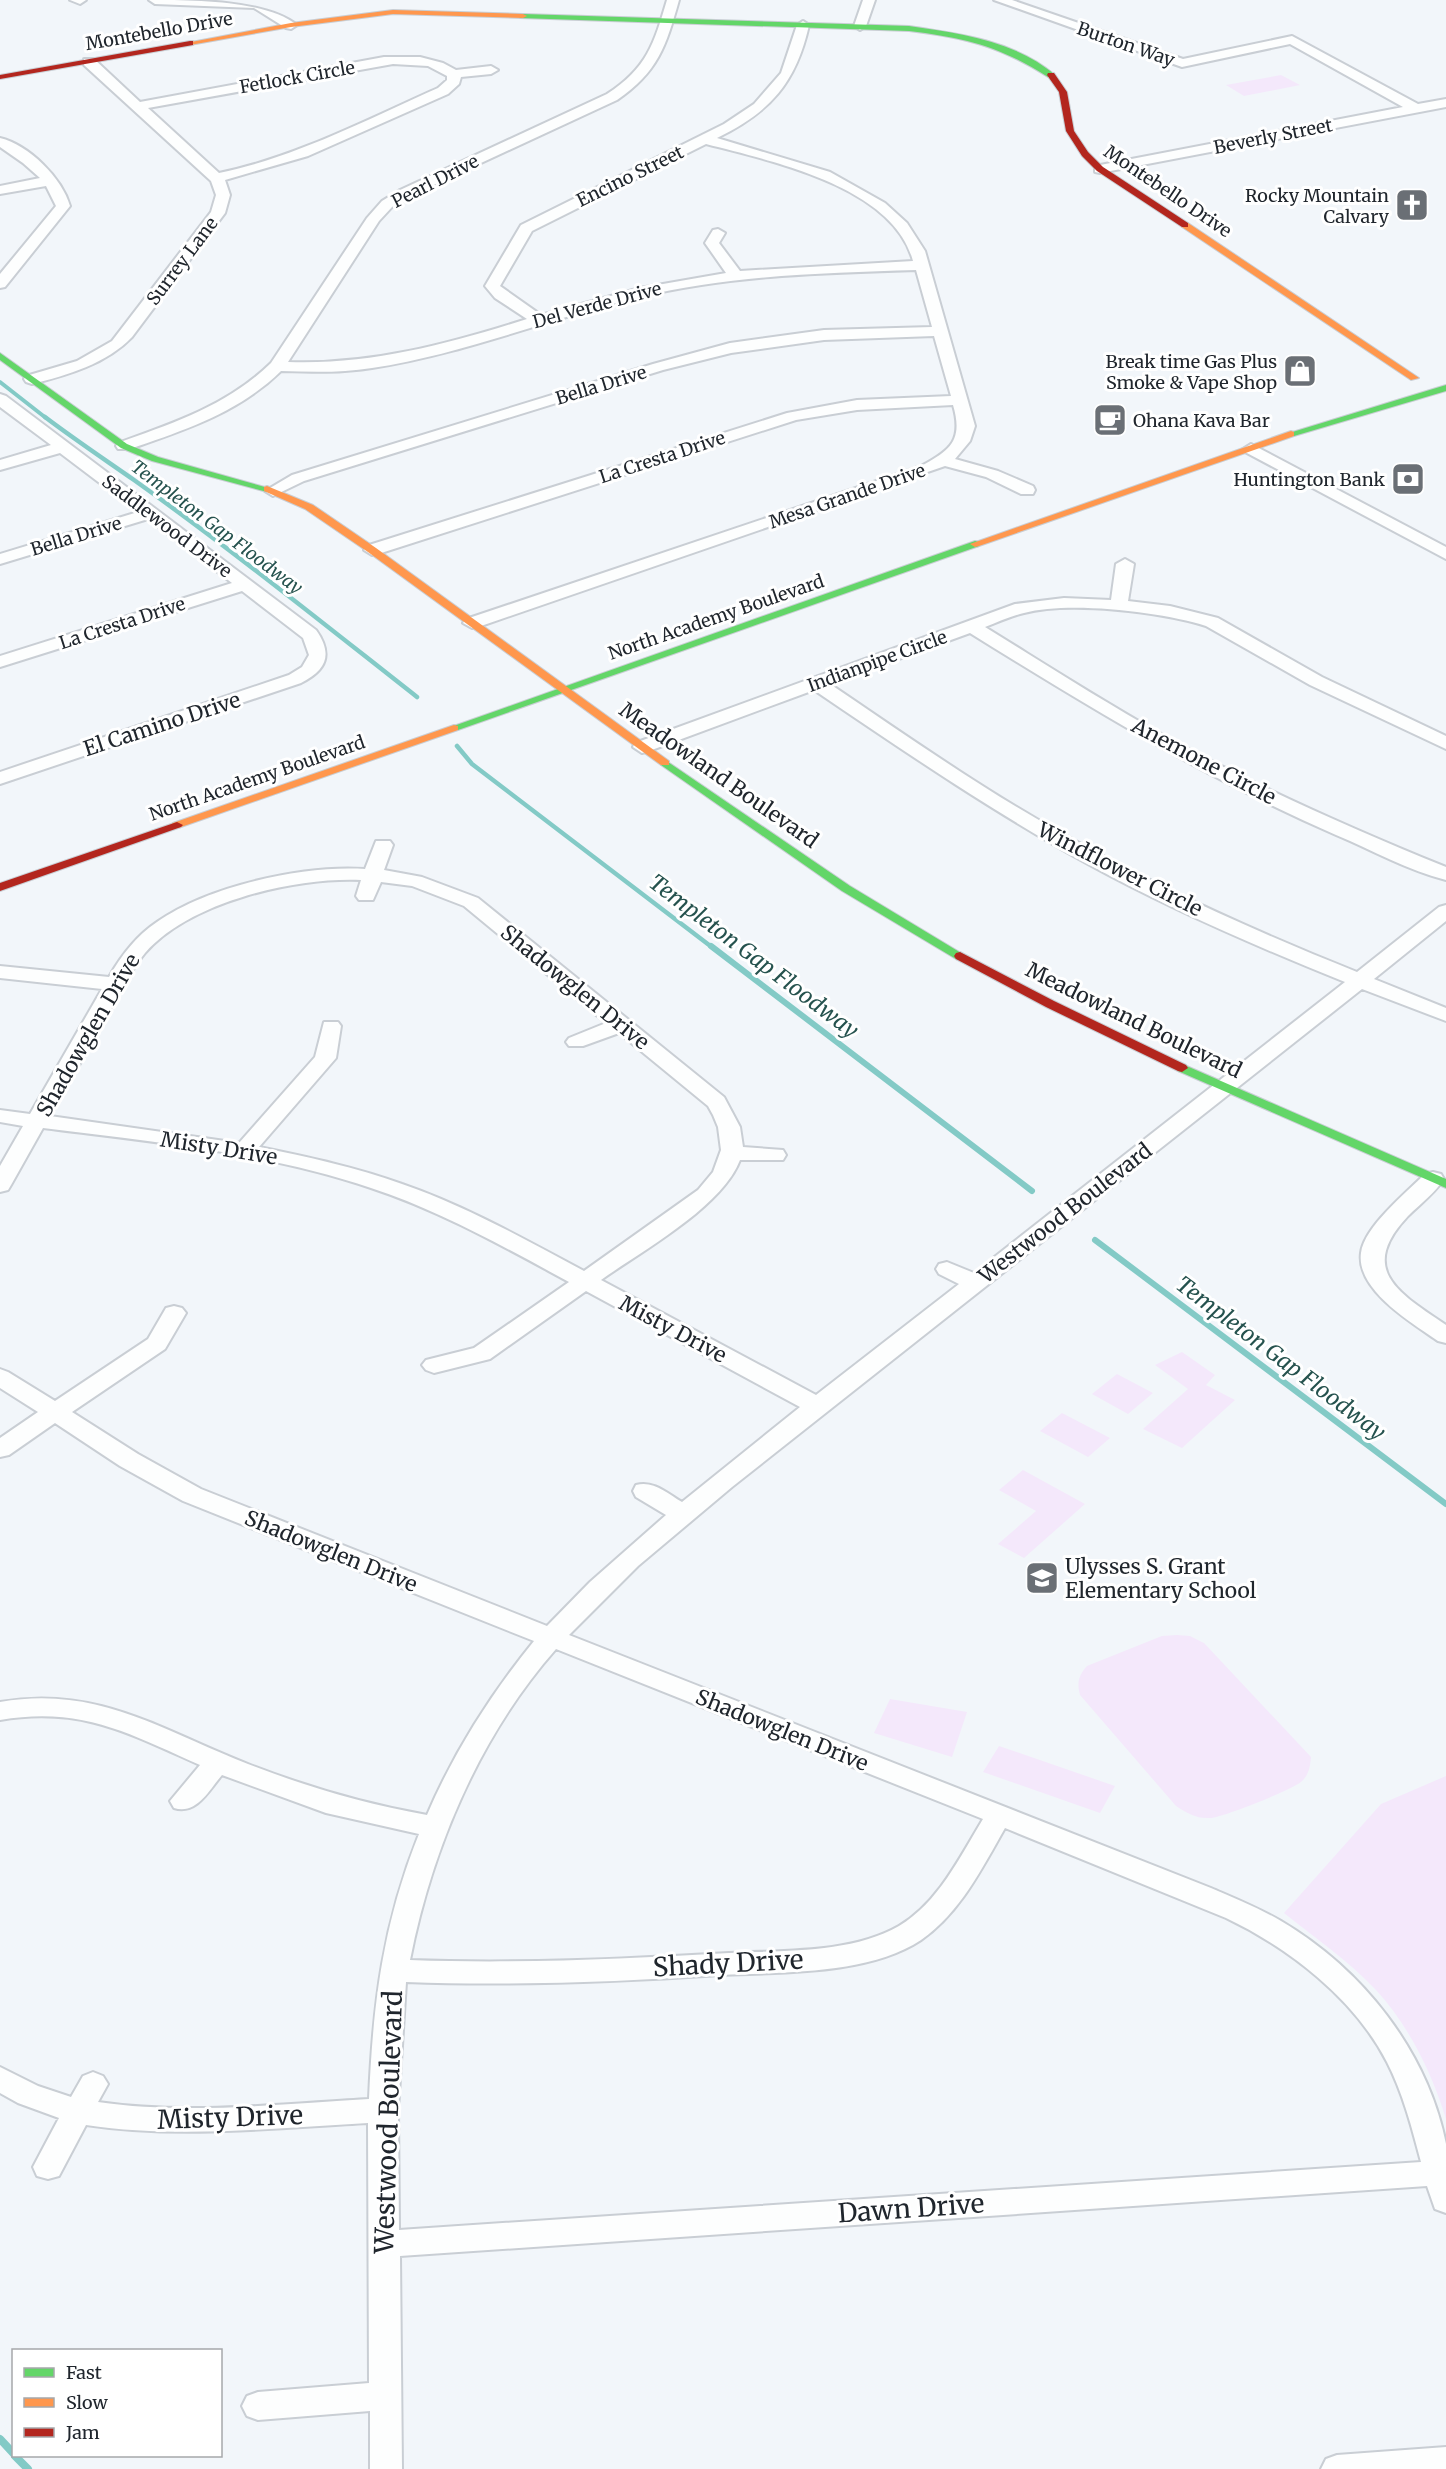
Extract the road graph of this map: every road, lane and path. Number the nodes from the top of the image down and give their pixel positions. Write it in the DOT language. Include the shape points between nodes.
graph roads {
  1 [pos="155,0"];
  2 [pos="673,0"];
  3 [pos="869,0"];
  4 [pos="1000,0"];
  5 [pos="668,20"];
  6 [pos="291,25"];
  7 [pos="803,25"];
  8 [pos="860,27"];
  9 [pos="89,62"];
  10 [pos="491,70"];
  11 [pos="454,74"];
  12 [pos="0,77"];
  13 [pos="1446,103"];
  14 [pos="139,106"];
  15 [pos="1416,109"];
  16 [pos="330,130"];
  17 [pos="344,134"];
  18 [pos="705,139"];
  19 [pos="0,142"];
  20 [pos="1100,169"];
  21 [pos="44,177"];
  22 [pos="216,178"];
  23 [pos="0,190"];
  24 [pos="718,233"];
  25 [pos="921,265"];
  26 [pos="736,276"];
  27 [pos="0,284"];
  28 [pos="539,320"];
  29 [pos="940,330"];
  30 [pos="0,356"];
  31 [pos="277,366"];
  32 [pos="1419,377"];
  33 [pos="32,380"];
  34 [pos="1392,384"];
  35 [pos="1445,386"];
  36 [pos="0,399"];
  37 [pos="959,400"];
  38 [pos="124,446"];
  39 [pos="62,447"];
  40 [pos="1251,449"];
  41 [pos="944,461"];
  42 [pos="1215,462"];
  43 [pos="0,465"];
  44 [pos="1027,490"];
  45 [pos="273,491"];
  46 [pos="152,513"];
  47 [pos="372,550"];
  48 [pos="1446,554"];
  49 [pos="0,559"];
  50 [pos="1125,564"];
  51 [pos="244,585"];
  52 [pos="1118,607"];
  53 [pos="472,623"];
  54 [pos="973,627"];
  55 [pos="318,661"];
  56 [pos="0,662"];
  57 [pos="559,668"];
  58 [pos="542,674"];
  59 [pos="524,681"];
  60 [pos="816,683"];
  61 [pos="562,689"];
  62 [pos="1446,742"];
  63 [pos="642,747"];
  64 [pos="0,778"];
  65 [pos="383,845"];
  66 [pos="1446,874"];
  67 [pos="374,875"];
  68 [pos="0,887"];
  69 [pos="366,896"];
  70 [pos="1446,911"];
  71 [pos="0,972"];
  72 [pos="1360,980"];
  73 [pos="115,984"];
  74 [pos="1446,1015"];
  75 [pos="620,1025"];
  76 [pos="331,1026"];
  77 [pos="576,1042"];
  78 [pos="1223,1087"];
  79 [pos="0,1116"];
  80 [pos="38,1121"];
  81 [pos="245,1150"];
  82 [pos="732,1153"];
  83 [pos="775,1155"];
  84 [pos="1439,1181"];
  85 [pos="0,1185"];
  86 [pos="947,1269"];
  87 [pos="585,1283"];
  88 [pos="976,1283"];
  89 [pos="174,1313"];
  90 [pos="1446,1336"];
  91 [pos="434,1365"];
  92 [pos="0,1377"];
  93 [pos="816,1405"];
  94 [pos="55,1413"];
  95 [pos="0,1449"];
  96 [pos="645,1491"];
  97 [pos="683,1514"];
  98 [pos="551,1639"];
  99 [pos="0,1711"];
  100 [pos="218,1762"];
  101 [pos="184,1801"];
  102 [pos="999,1816"];
  103 [pos="435,1827"];
  104 [pos="393,1970"];
  105 [pos="0,2079"];
  106 [pos="93,2084"];
  107 [pos="383,2110"];
  108 [pos="77,2113"];
  109 [pos="48,2167"];
  110 [pos="1442,2186"];
  111 [pos="383,2244"];
  112 [pos="385,2396"];
  113 [pos="258,2406"];
  114 [pos="1446,2461"];
  115 [pos="386,2469"];
  116 [pos="1337,2469"];
  1 -- 6 [label="street" via="256,4"];
  2 -- 5 [label="street, Pearl Drive"];
  3 -- 8 [label="street"];
  4 -- 15 [label="street, Burton Way" via="1182,63 1292,40"];
  5 -- 6 [label="main road, Montebello Drive" via="409,11"];
  5 -- 7 [label="main road, Montebello Drive"];
  5 -- 31 [label="street, Pearl Drive" via="652,63 621,92 387,204"];
  6 -- 9 [label="main road, Montebello Drive"];
  7 -- 8 [label="main road, Montebello Drive"];
  7 -- 18 [label="street, Encino Street" via="792,67 779,89 758,108"];
  8 -- 20 [label="main road, Montebello Drive" via="949,35 996,46 1030,61 1060,87 1075,141"];
  9 -- 12 [label="main road, Montebello Drive"];
  9 -- 14 [label="street"];
  10 -- 11 [label="street, Fetlock Circle"];
  11 -- 14 [label="street, Fetlock Circle" via="421,61 384,62"];
  11 -- 17 [label="street" via="454,81 443,91"];
  13 -- 15 [label="street, Beverly Street"];
  14 -- 22 [label="street"];
  15 -- 20 [label="street, Beverly Street"];
  16 -- 17 [label="street"];
  17 -- 22 [label="street" via="270,166"];
  18 -- 25 [label="street, Mesa Grande Drive" via="800,167 864,195 904,228 912,238"];
  18 -- 28 [label="street, Encino Street" via="526,228 492,286"];
  19 -- 21 [label="street" via="18,151"];
  20 -- 32 [label="main road, Montebello Drive"];
  21 -- 23 [label="street"];
  21 -- 27 [label="street" via="60,195 63,206"];
  22 -- 33 [label="street, Surrey Lane" via="224,193 218,213 128,334 82,364"];
  24 -- 26 [label="street" via="712,243"];
  25 -- 26 [label="street, Del Verde Drive" via="800,269"];
  25 -- 29 [label="street, Mesa Grande Drive"];
  26 -- 28 [label="street, Del Verde Drive" via="640,292"];
  28 -- 31 [label="street, Del Verde Drive" via="387,363 329,369"];
  29 -- 37 [label="street, Mesa Grande Drive"];
  29 -- 45 [label="street, Bella Drive" via="794,337 698,356 298,478"];
  30 -- 33 [label="main road, Meadowland Boulevard"];
  31 -- 38 [label="street, Pearl Drive" via="225,407"];
  32 -- 34 [label="main road"];
  32 -- 42 [label="main road" via="1400,391 1230,446"];
  33 -- 38 [label="main road, Meadowland Boulevard"];
  35 -- 40 [label="main road, North Academy Boulevard"];
  36 -- 39 [label="street, Saddlewood Drive"];
  37 -- 41 [label="street, Mesa Grande Drive" via="966,434"];
  37 -- 47 [label="street, La Cresta Drive" via="857,405 793,416"];
  38 -- 45 [label="main road, Meadowland Boulevard" via="155,459"];
  39 -- 43 [label="street"];
  39 -- 46 [label="street, Saddlewood Drive"];
  40 -- 42 [label="main road, North Academy Boulevard"];
  40 -- 48 [label="street"];
  41 -- 44 [label="street" via="992,474"];
  41 -- 53 [label="street, Mesa Grande Drive"];
  42 -- 61 [label="main road, North Academy Boulevard"];
  45 -- 47 [label="main road, Meadowland Boulevard" via="309,507"];
  46 -- 49 [label="street, Bella Drive"];
  46 -- 51 [label="street, Saddlewood Drive"];
  47 -- 53 [label="main road, Meadowland Boulevard"];
  50 -- 52 [label="street"];
  51 -- 55 [label="street, Saddlewood Drive" via="310,634 317,643"];
  51 -- 56 [label="street, La Cresta Drive"];
  52 -- 54 [label="street, Indianpipe Circle" via="1036,605"];
  52 -- 62 [label="street, Indianpipe Circle" via="1181,613 1212,622 1316,681"];
  53 -- 58 [label="main road, Meadowland Boulevard"];
  54 -- 60 [label="street, Indianpipe Circle"];
  54 -- 66 [label="street, Anemone Circle" via="1217,771"];
  55 -- 64 [label="street, El Camino Drive" via="304,675 278,686"];
  57 -- 58 [label="main road"];
  58 -- 59 [label="main road"];
  58 -- 61 [label="main road, Meadowland Boulevard"];
  60 -- 63 [label="street, Indianpipe Circle"];
  60 -- 72 [label="street, Windflower Circle" via="1050,835 1192,907"];
  61 -- 63 [label="main road, Meadowland Boulevard"];
  61 -- 68 [label="main road, North Academy Boulevard"];
  63 -- 78 [label="main road, Meadowland Boulevard" via="901,925 1041,999"];
  65 -- 67 [label="street"];
  67 -- 69 [label="street"];
  67 -- 73 [label="street, Shadowglen Drive" via="315,875 254,888 198,906 148,937"];
  67 -- 75 [label="street, Shadowglen Drive" via="428,883 471,902"];
  70 -- 72 [label="street, Westwood Boulevard"];
  71 -- 73 [label="street"];
  72 -- 74 [label="street, Windflower Circle"];
  72 -- 78 [label="street, Westwood Boulevard"];
  73 -- 80 [label="street, Shadowglen Drive"];
  75 -- 77 [label="street"];
  75 -- 82 [label="street, Shadowglen Drive" via="716,1102 729,1120"];
  76 -- 81 [label="street" via="326,1058"];
  78 -- 84 [label="main road, Meadowland Boulevard"];
  78 -- 88 [label="street, Westwood Boulevard"];
  79 -- 80 [label="street, Misty Drive"];
  80 -- 81 [label="street, Misty Drive"];
  80 -- 85 [label="street, Shadowglen Drive"];
  81 -- 87 [label="street, Misty Drive" via="441,1196 481,1225"];
  82 -- 83 [label="street"];
  82 -- 87 [label="street" via="728,1167 706,1195"];
  84 -- 90 [label="street" via="1380,1236 1372,1253 1374,1269 1396,1299"];
  86 -- 88 [label="street"];
  87 -- 91 [label="street" via="482,1354"];
  87 -- 93 [label="street, Misty Drive"];
  88 -- 93 [label="street, Westwood Boulevard"];
  89 -- 94 [label="street" via="157,1344"];
  92 -- 94 [label="street, Shadowglen Drive"];
  93 -- 97 [label="street, Westwood Boulevard"];
  94 -- 95 [label="street"];
  94 -- 98 [label="street, Shadowglen Drive" via="192,1495"];
  96 -- 97 [label="street"];
  97 -- 98 [label="street, Westwood Boulevard" via="596,1591"];
  98 -- 102 [label="street, Shadowglen Drive"];
  98 -- 103 [label="street, Westwood Boulevard" via="496,1709"];
  99 -- 100 [label="street" via="40,1697 119,1717"];
  100 -- 101 [label="street"];
  100 -- 103 [label="street" via="355,1813"];
  102 -- 104 [label="street, Shady Drive" via="935,1916 910,1935 880,1947 812,1959 555,1974"];
  102 -- 110 [label="street, Shadowglen Drive" via="1245,1915 1290,1940 1361,2004 1385,2034 1406,2071 1423,2116"];
  103 -- 104 [label="street, Westwood Boulevard"];
  104 -- 107 [label="street, Westwood Boulevard"];
  105 -- 108 [label="street, Misty Drive" via="40,2100"];
  106 -- 108 [label="street"];
  107 -- 108 [label="street, Misty Drive" via="177,2120"];
  107 -- 111 [label="street, Westwood Boulevard"];
  108 -- 109 [label="street"];
  110 -- 111 [label="street, Dawn Drive"];
  111 -- 112 [label="street, Westwood Boulevard"];
  112 -- 113 [label="street"];
  112 -- 115 [label="street, Westwood Boulevard"];
  114 -- 116 [label="street"];
}
